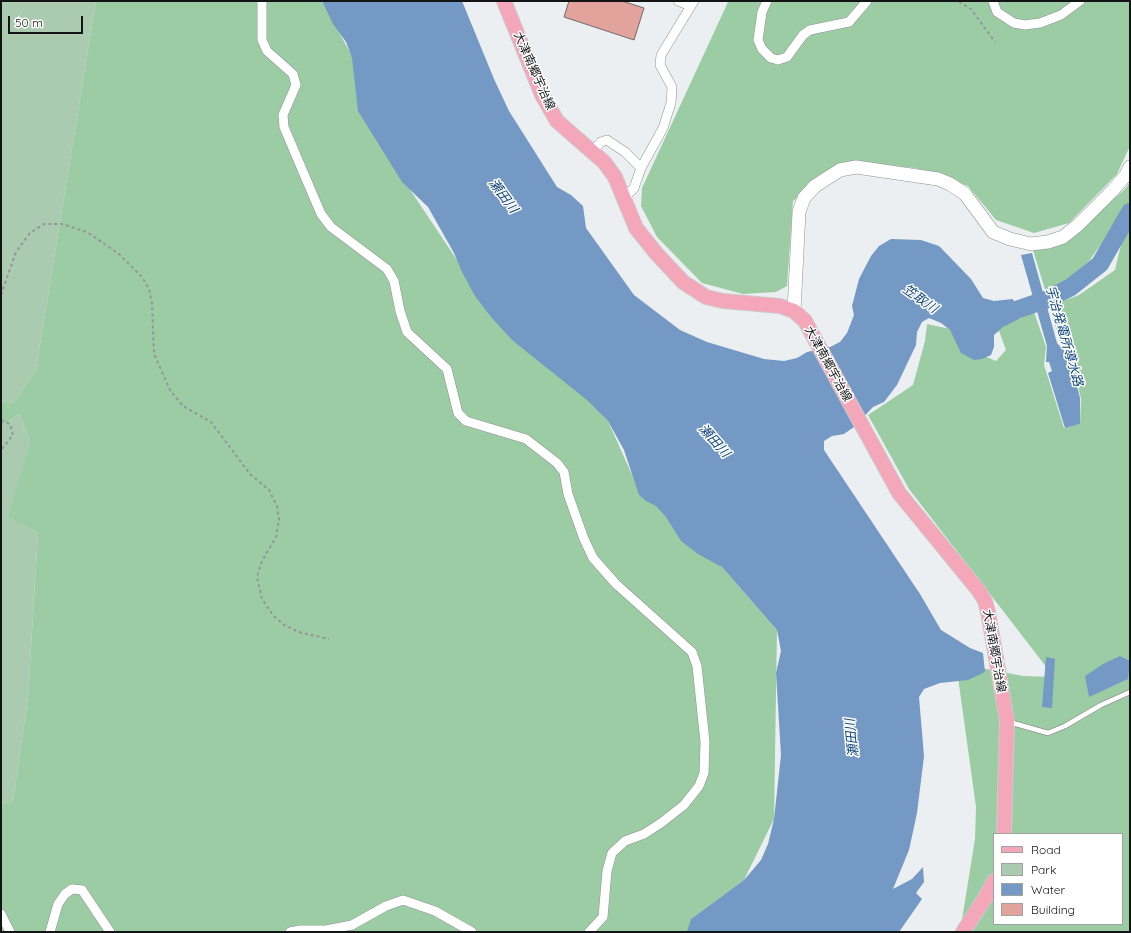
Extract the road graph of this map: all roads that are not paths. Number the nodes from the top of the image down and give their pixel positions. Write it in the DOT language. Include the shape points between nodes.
graph roads {
  1 [pos="262,1"];
  2 [pos="504,1"];
  3 [pos="678,1"];
  4 [pos="767,1"];
  5 [pos="867,1"];
  6 [pos="993,1"];
  7 [pos="1080,1"];
  8 [pos="692,3"];
  9 [pos="592,152"];
  10 [pos="1130,167"];
  11 [pos="641,168"];
  12 [pos="624,198"];
  13 [pos="794,311"];
  14 [pos="1130,692"];
  15 [pos="1007,721"];
  16 [pos="1004,833"];
  17 [pos="993,883"];
  18 [pos="1,914"];
  19 [pos="10,932"];
  20 [pos="50,932"];
  21 [pos="110,932"];
  22 [pos="290,932"];
  23 [pos="472,932"];
  24 [pos="589,932"];
  25 [pos="963,932"];
  1 -- 24 [label="street" via="262,40 267,51 293,74 296,85 283,115 284,127 321,214 331,227 387,269 394,281 407,332 447,369 458,413 466,421 526,439 557,463 564,472 568,494 593,558 616,584 692,652 697,666 705,742 704,773 700,786 684,805 661,823 644,834 625,841 612,853 607,870 603,917"];
  2 -- 9 [label="main road, 大津南郷宇治線" via="542,95 556,120"];
  3 -- 8 [label="street"];
  4 -- 5 [label="street" via="762,12 758,40 762,49 771,58 778,60 787,57 803,34 810,30 849,22"];
  6 -- 7 [label="street" via="997,12 1014,23 1025,25 1040,23 1061,15"];
  8 -- 11 [label="street" via="661,55 660,65 672,87 671,102 663,128"];
  9 -- 11 [label="street" via="601,142 607,140 625,152"];
  9 -- 12 [label="main road, 大津南郷宇治線" via="604,162 615,177"];
  10 -- 13 [label="street" via="1113,190 1078,225 1063,236 1048,242 1031,244 993,232 965,194 938,179 856,167 840,170 815,186 804,198 799,212"];
  11 -- 12 [label="street" via="634,188"];
  12 -- 13 [label="main road, 大津南郷宇治線" via="636,228 682,282 706,297 780,306"];
  13 -- 15 [label="main road, 大津南郷宇治線" via="805,321 819,345 900,493 985,601"];
  14 -- 15 [label="lane" via="1048,733"];
  15 -- 16 [label="main road, 大津南郷宇治線"];
  17 -- 25 [label="main road"];
  18 -- 19 [label="street"];
  20 -- 21 [label="street" via="58,904 72,889 82,890"];
  22 -- 23 [label="street" via="326,930 352,925 386,906 403,900 435,911"];
}
